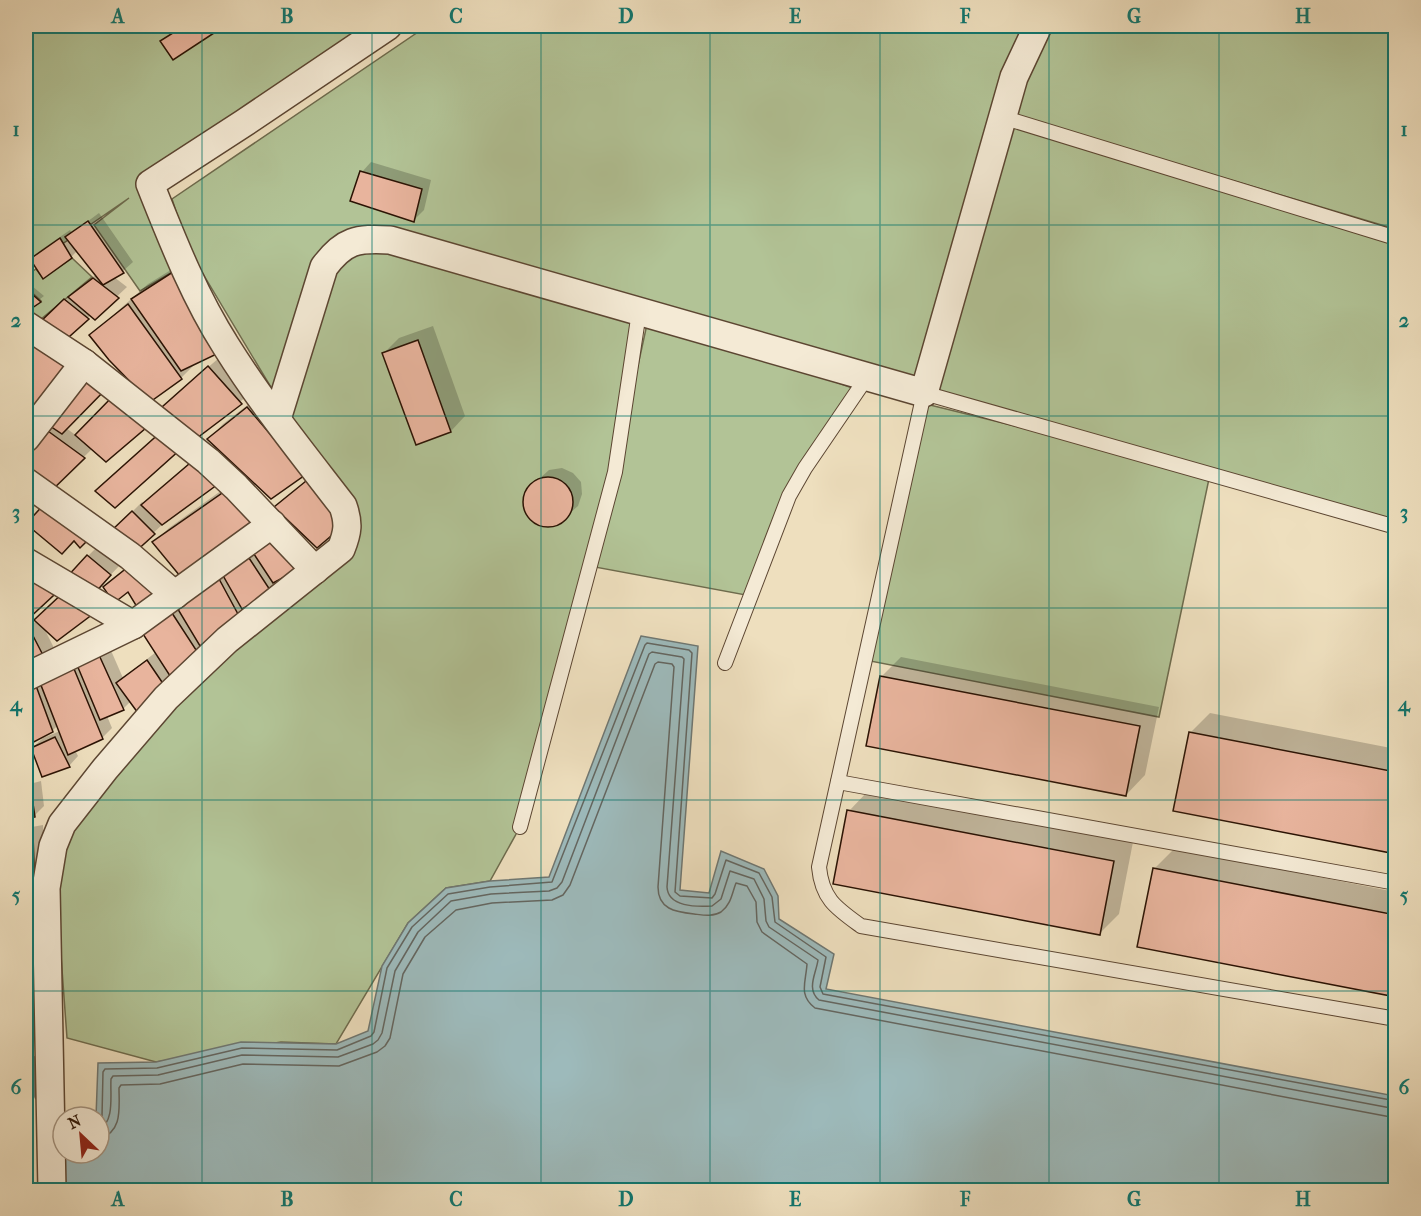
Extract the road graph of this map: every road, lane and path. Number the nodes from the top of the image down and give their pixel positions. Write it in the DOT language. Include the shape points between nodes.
graph roads {
  1 [pos="388,26"];
  2 [pos="1038,26"];
  3 [pos="1002,117"];
  4 [pos="1395,238"];
  5 [pos="639,312"];
  6 [pos="26,325"];
  7 [pos="84,363"];
  8 [pos="867,377"];
  9 [pos="924,393"];
  10 [pos="277,419"];
  11 [pos="26,438"];
  12 [pos="26,482"];
  13 [pos="272,524"];
  14 [pos="1395,527"];
  15 [pos="26,562"];
  16 [pos="315,570"];
  17 [pos="175,595"];
  18 [pos="133,625"];
  19 [pos="725,663"];
  20 [pos="26,677"];
  21 [pos="838,782"];
  22 [pos="520,827"];
  23 [pos="1395,883"];
  24 [pos="1395,1019"];
  25 [pos="52,1191"];
  1 -- 10 [label="street" via="150,184 180,261 225,345"];
  2 -- 3 [label="street" via="1014,77"];
  3 -- 4 [label="lane"];
  3 -- 9 [label="street"];
  5 -- 8 [label="street"];
  5 -- 10 [label="street" via="390,240 363,238 345,244 324,267"];
  5 -- 22 [label="lane" via="615,472"];
  6 -- 7 [label="street"];
  7 -- 11 [label="street"];
  7 -- 13 [label="street" via="208,461"];
  8 -- 9 [label="street"];
  8 -- 19 [label="lane" via="789,496"];
  9 -- 14 [label="lane"];
  9 -- 21 [label="lane"];
  10 -- 16 [label="street" via="343,506 348,521 341,549"];
  12 -- 17 [label="street" via="130,556"];
  13 -- 16 [label="street"];
  13 -- 17 [label="street"];
  15 -- 18 [label="street"];
  16 -- 25 [label="street" via="227,640 166,698 62,824 52,846 46,888"];
  17 -- 18 [label="street"];
  18 -- 20 [label="street"];
  21 -- 23 [label="lane"];
  21 -- 24 [label="lane" via="819,867 820,883 828,900 861,926"];
}
